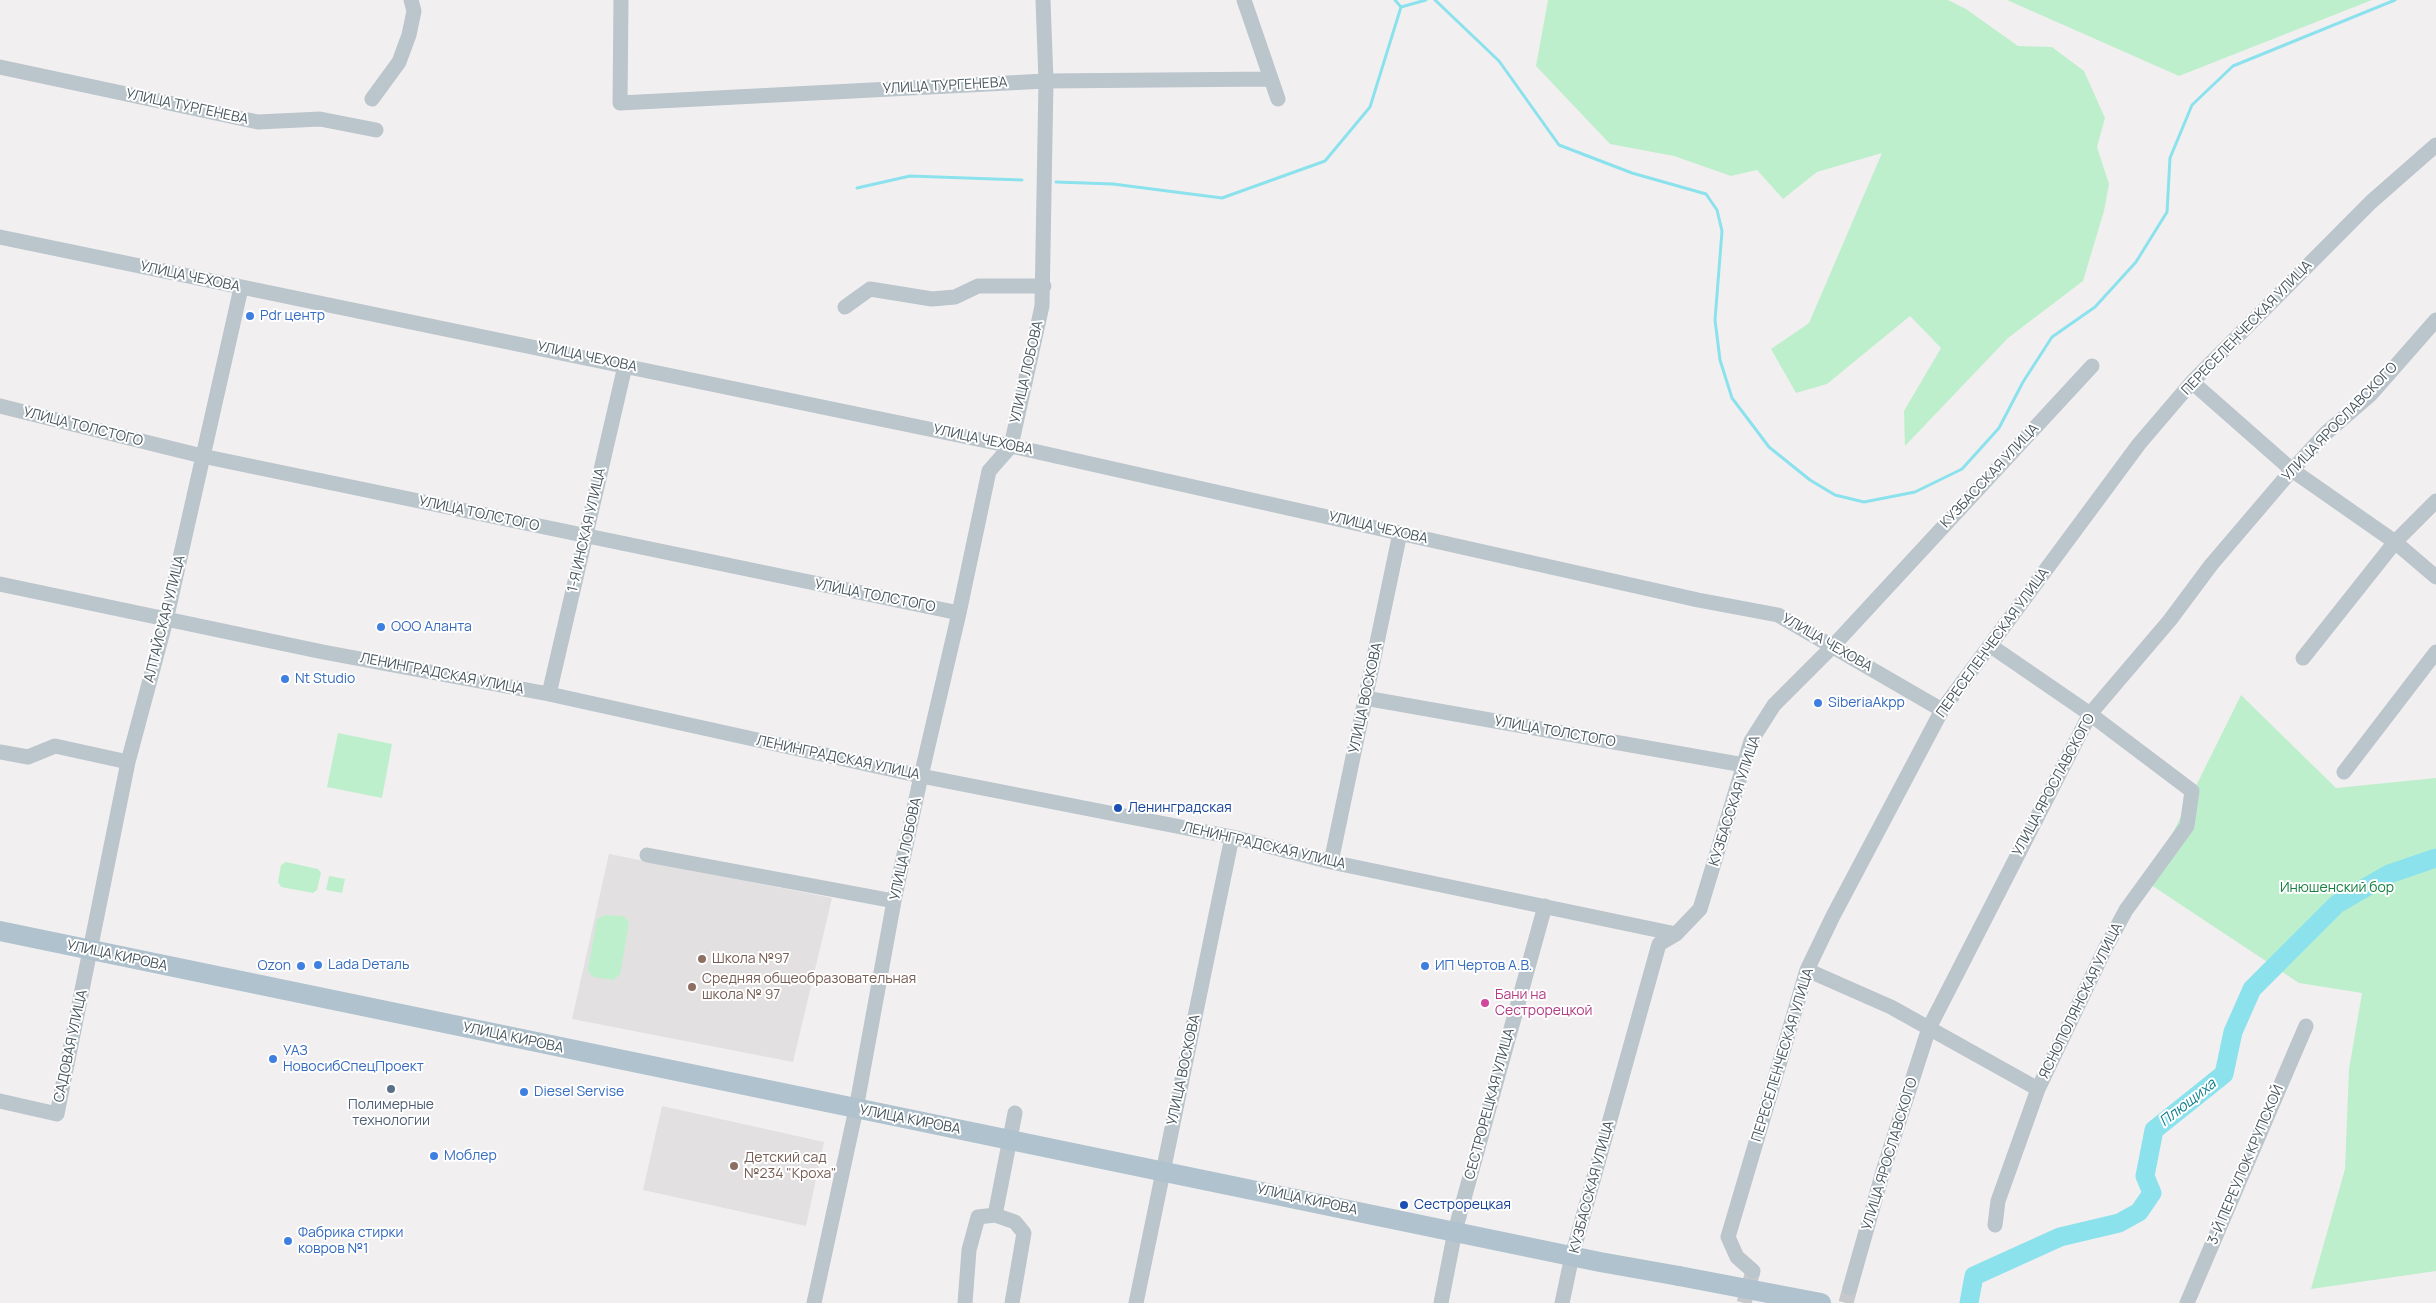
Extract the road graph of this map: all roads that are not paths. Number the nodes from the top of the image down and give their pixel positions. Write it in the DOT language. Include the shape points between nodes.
graph roads {
  1 [pos="411,0"];
  2 [pos="621,0"];
  3 [pos="1043,0"];
  4 [pos="1244,0"];
  5 [pos="0,67"];
  6 [pos="1270,80"];
  7 [pos="1046,81"];
  8 [pos="372,99"];
  9 [pos="1278,99"];
  10 [pos="376,130"];
  11 [pos="2436,145"];
  12 [pos="0,237"];
  13 [pos="1044,286"];
  14 [pos="241,288"];
  15 [pos="845,307"];
  16 [pos="2436,320"];
  17 [pos="625,366"];
  18 [pos="2092,366"];
  19 [pos="2192,382"];
  20 [pos="0,406"];
  21 [pos="1011,446"];
  22 [pos="202,456"];
  23 [pos="2292,470"];
  24 [pos="2436,501"];
  25 [pos="1400,533"];
  26 [pos="586,537"];
  27 [pos="2394,542"];
  28 [pos="2436,576"];
  29 [pos="0,584"];
  30 [pos="960,613"];
  31 [pos="166,620"];
  32 [pos="1833,646"];
  33 [pos="1991,646"];
  34 [pos="2436,652"];
  35 [pos="2303,658"];
  36 [pos="549,694"];
  37 [pos="1366,698"];
  38 [pos="1942,710"];
  39 [pos="2090,714"];
  40 [pos="0,752"];
  41 [pos="128,762"];
  42 [pos="1744,765"];
  43 [pos="2344,772"];
  44 [pos="921,776"];
  45 [pos="1232,837"];
  46 [pos="647,856"];
  47 [pos="1331,862"];
  48 [pos="894,901"];
  49 [pos="1545,906"];
  50 [pos="0,931"];
  51 [pos="1676,934"];
  52 [pos="91,951"];
  53 [pos="1807,970"];
  54 [pos="2306,1026"];
  55 [pos="1928,1028"];
  56 [pos="2038,1089"];
  57 [pos="0,1101"];
  58 [pos="856,1109"];
  59 [pos="1015,1112"];
  60 [pos="1009,1139"];
  61 [pos="1163,1170"];
  62 [pos="995,1215"];
  63 [pos="1994,1225"];
  64 [pos="1455,1231"];
  65 [pos="1572,1256"];
  66 [pos="1753,1271"];
  67 [pos="1850,1288"];
  68 [pos="814,1303"];
  69 [pos="965,1303"];
  70 [pos="1012,1303"];
  71 [pos="1136,1303"];
  72 [pos="1441,1303"];
  73 [pos="1562,1303"];
  74 [pos="1821,1303"];
  75 [pos="2187,1303"];
  1 -- 8 [label="street" via="414,11 410,35 399,62"];
  2 -- 7 [label="street, УЛИЦА ТУРГЕНЕВА" via="620,103"];
  3 -- 7 [label="street, УЛИЦА ЛОБОВА"];
  4 -- 6 [label="street"];
  5 -- 10 [label="street, УЛИЦА ТУРГЕНЕВА" via="258,122 320,119"];
  6 -- 7 [label="street, УЛИЦА ТУРГЕНЕВА"];
  6 -- 9 [label="street"];
  7 -- 13 [label="street, УЛИЦА ЛОБОВА"];
  11 -- 19 [label="street, ПЕРЕСЕЛЕНЧЕСКАЯ УЛИЦА" via="2371,202"];
  12 -- 14 [label="street, УЛИЦА ЧЕХОВА"];
  13 -- 15 [label="street" via="978,286 955,297 932,299 870,289"];
  13 -- 21 [label="street, УЛИЦА ЛОБОВА"];
  14 -- 17 [label="street, УЛИЦА ЧЕХОВА"];
  14 -- 22 [label="street, АЛТАЙСКАЯ УЛИЦА"];
  16 -- 23 [label="street, УЛИЦА ЯРОСЛАВСКОГО" via="2371,394 2326,433"];
  17 -- 21 [label="street, УЛИЦА ЧЕХОВА"];
  17 -- 26 [label="street, 1-Я ИНСКАЯ УЛИЦА"];
  18 -- 32 [label="street, КУЗБАССКАЯ УЛИЦА"];
  19 -- 23 [label="street"];
  19 -- 33 [label="street, ПЕРЕСЕЛЕНЧЕСКАЯ УЛИЦА" via="2139,444"];
  20 -- 22 [label="street, УЛИЦА ТОЛСТОГО"];
  21 -- 25 [label="street, УЛИЦА ЧЕХОВА"];
  21 -- 30 [label="street, УЛИЦА ЛОБОВА" via="989,471"];
  22 -- 26 [label="street, УЛИЦА ТОЛСТОГО"];
  22 -- 31 [label="street, АЛТАЙСКАЯ УЛИЦА"];
  23 -- 27 [label="street"];
  23 -- 39 [label="street, УЛИЦА ЯРОСЛАВСКОГО" via="2210,565 2170,620"];
  24 -- 27 [label="street"];
  25 -- 32 [label="street, УЛИЦА ЧЕХОВА" via="1778,615"];
  25 -- 37 [label="street, УЛИЦА ВОСКОВА"];
  26 -- 30 [label="street, УЛИЦА ТОЛСТОГО"];
  26 -- 36 [label="street, 1-Я ИНСКАЯ УЛИЦА"];
  27 -- 28 [label="street"];
  27 -- 35 [label="street"];
  29 -- 31 [label="street, ЛЕНИНГРАДСКАЯ УЛИЦА"];
  30 -- 44 [label="street, УЛИЦА ЛОБОВА"];
  31 -- 36 [label="street, ЛЕНИНГРАДСКАЯ УЛИЦА"];
  31 -- 41 [label="street, АЛТАЙСКАЯ УЛИЦА"];
  32 -- 38 [label="street, УЛИЦА ЧЕХОВА"];
  32 -- 42 [label="street, КУЗБАССКАЯ УЛИЦА" via="1774,704 1752,741"];
  33 -- 38 [label="street, ПЕРЕСЕЛЕНЧЕСКАЯ УЛИЦА"];
  33 -- 39 [label="street"];
  34 -- 43 [label="street"];
  36 -- 44 [label="street, ЛЕНИНГРАДСКАЯ УЛИЦА"];
  37 -- 42 [label="street, УЛИЦА ТОЛСТОГО"];
  37 -- 47 [label="street, УЛИЦА ВОСКОВА"];
  38 -- 53 [label="street, ПЕРЕСЕЛЕНЧЕСКАЯ УЛИЦА"];
  39 -- 55 [label="street, УЛИЦА ЯРОСЛАВСКОГО"];
  39 -- 56 [label="street, ЯСНОПОЛЯНСКАЯ УЛИЦА" via="2192,791 2187,826 2126,910"];
  40 -- 41 [label="street" via="28,757 55,746"];
  41 -- 52 [label="street, АЛТАЙСКАЯ УЛИЦА"];
  42 -- 51 [label="street, КУЗБАССКАЯ УЛИЦА" via="1700,909"];
  44 -- 45 [label="street, ЛЕНИНГРАДСКАЯ УЛИЦА"];
  44 -- 48 [label="street, УЛИЦА ЛОБОВА"];
  45 -- 47 [label="street, ЛЕНИНГРАДСКАЯ УЛИЦА"];
  45 -- 61 [label="street, УЛИЦА ВОСКОВА"];
  46 -- 48 [label="street"];
  47 -- 49 [label="street, ЛЕНИНГРАДСКАЯ УЛИЦА"];
  48 -- 58 [label="street, УЛИЦА ЛОБОВА"];
  49 -- 51 [label="street, ЛЕНИНГРАДСКАЯ УЛИЦА"];
  49 -- 64 [label="street, СЕСТРОРЕЦКАЯ УЛИЦА"];
  50 -- 52 [label="main road, УЛИЦА КИРОВА"];
  51 -- 65 [label="street, КУЗБАССКАЯ УЛИЦА" via="1659,944"];
  52 -- 57 [label="street, САДОВАЯ УЛИЦА" via="57,1114"];
  52 -- 58 [label="main road, УЛИЦА КИРОВА"];
  53 -- 55 [label="street" via="1891,1007"];
  53 -- 66 [label="street, ПЕРЕСЕЛЕНЧЕСКАЯ УЛИЦА" via="1728,1237 1737,1257"];
  54 -- 75 [label="street, 3-Й ПЕРЕУЛОК КРУПСКОЙ"];
  55 -- 56 [label="street"];
  55 -- 67 [label="street, УЛИЦА ЯРОСЛАВСКОГО"];
  56 -- 63 [label="street, ЯСНОПОЛЯНСКАЯ УЛИЦА" via="1998,1201"];
  58 -- 60 [label="main road, УЛИЦА КИРОВА"];
  58 -- 68 [label="street, УЛИЦА ЛОБОВА"];
  59 -- 60 [label="street"];
  60 -- 61 [label="main road, УЛИЦА КИРОВА"];
  60 -- 62 [label="street"];
  61 -- 64 [label="main road, УЛИЦА КИРОВА"];
  61 -- 71 [label="street, УЛИЦА ВОСКОВА"];
  62 -- 69 [label="street" via="978,1217 969,1250"];
  62 -- 70 [label="street" via="1015,1222 1024,1233"];
  64 -- 65 [label="main road, УЛИЦА КИРОВА"];
  64 -- 72 [label="street, СЕСТРОРЕЦКАЯ УЛИЦА"];
  65 -- 73 [label="street, КУЗБАССКАЯ УЛИЦА"];
  65 -- 74 [label="main road, УЛИЦА КИРОВА, bridge"];
}
